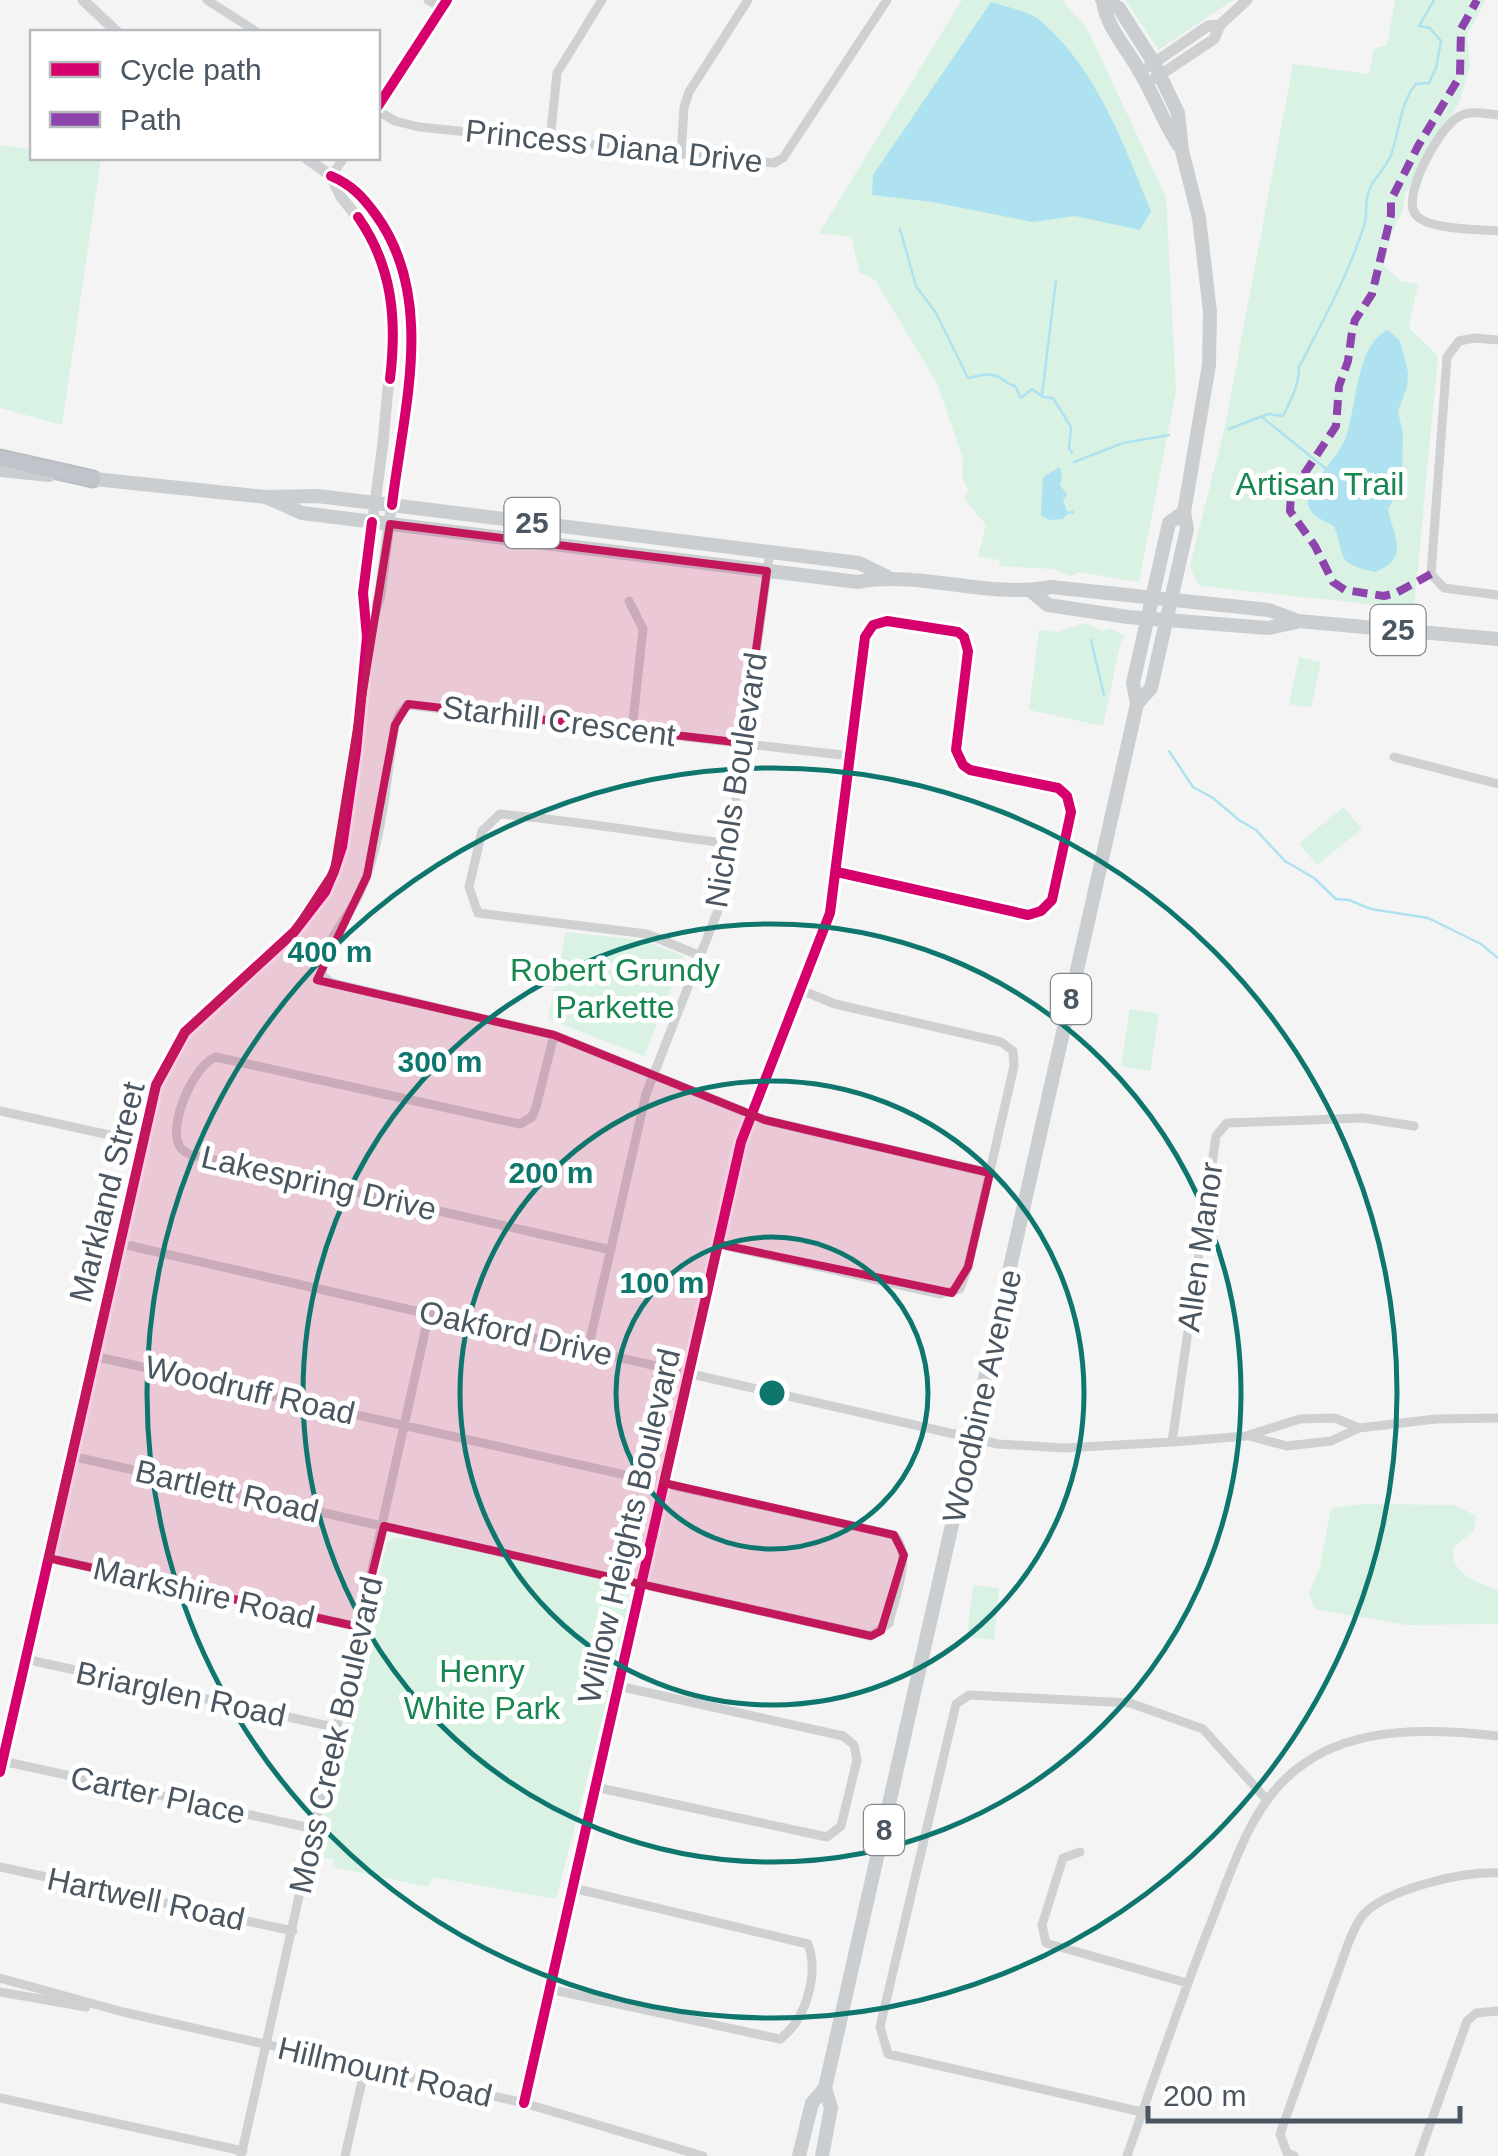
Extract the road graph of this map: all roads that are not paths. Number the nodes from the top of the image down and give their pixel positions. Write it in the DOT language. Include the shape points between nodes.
graph roads {
  1 [pos="83,0"];
  2 [pos="207,0"];
  3 [pos="428,0"];
  4 [pos="602,0"];
  5 [pos="748,0"];
  6 [pos="887,0"];
  7 [pos="1247,0"];
  8 [pos="1102,1"];
  9 [pos="445,4"];
  10 [pos="116,30"];
  11 [pos="254,30"];
  12 [pos="1157,69"];
  13 [pos="1144,78"];
  14 [pos="380,105"];
  15 [pos="380,109"];
  16 [pos="1498,115"];
  17 [pos="550,141"];
  18 [pos="1182,151"];
  19 [pos="681,155"];
  20 [pos="309,160"];
  21 [pos="343,160"];
  22 [pos="331,176"];
  23 [pos="1498,230"];
  24 [pos="1498,340"];
  25 [pos="0,458"];
  26 [pos="0,470"];
  27 [pos="93,479"];
  28 [pos="266,497"];
  29 [pos="375,503"];
  30 [pos="392,505"];
  31 [pos="1184,512"];
  32 [pos="372,522"];
  33 [pos="390,524"];
  34 [pos="770,552"];
  35 [pos="766,571"];
  36 [pos="886,576"];
  37 [pos="1031,591"];
  38 [pos="1498,595"];
  39 [pos="1152,598"];
  40 [pos="1171,600"];
  41 [pos="630,601"];
  42 [pos="1148,618"];
  43 [pos="1166,620"];
  44 [pos="1298,621"];
  45 [pos="367,637"];
  46 [pos="1498,639"];
  47 [pos="1137,704"];
  48 [pos="632,730"];
  49 [pos="743,744"];
  50 [pos="850,756"];
  51 [pos="1394,757"];
  52 [pos="1498,784"];
  53 [pos="731,844"];
  54 [pos="837,872"];
  55 [pos="700,956"];
  56 [pos="800,990"];
  57 [pos="554,1034"];
  58 [pos="654,1074"];
  59 [pos="0,1112"];
  60 [pos="750,1114"];
  61 [pos="1414,1126"];
  62 [pos="142,1142"];
  63 [pos="990,1173"];
  64 [pos="118,1243"];
  65 [pos="718,1244"];
  66 [pos="610,1250"];
  67 [pos="429,1314"];
  68 [pos="588,1349"];
  69 [pos="94,1356"];
  70 [pos="690,1374"];
  71 [pos="1498,1418"];
  72 [pos="406,1425"];
  73 [pos="1359,1428"];
  74 [pos="1246,1436"];
  75 [pos="971,1440"];
  76 [pos="1172,1442"];
  77 [pos="71,1456"];
  78 [pos="664,1482"];
  79 [pos="384,1526"];
  80 [pos="48,1558"];
  81 [pos="641,1584"];
  82 [pos="360,1627"];
  83 [pos="26,1659"];
  84 [pos="618,1686"];
  85 [pos="338,1728"];
  86 [pos="1498,1736"];
  87 [pos="1,1766"];
  88 [pos="596,1787"];
  89 [pos="1267,1800"];
  90 [pos="314,1829"];
  91 [pos="1080,1852"];
  92 [pos="0,1867"];
  93 [pos="1498,1873"];
  94 [pos="572,1888"];
  95 [pos="292,1931"];
  96 [pos="0,1978"];
  97 [pos="1187,1982"];
  98 [pos="549,1990"];
  99 [pos="0,1992"];
  100 [pos="1498,2011"];
  101 [pos="123,2012"];
  102 [pos="264,2045"];
  103 [pos="366,2068"];
  104 [pos="826,2088"];
  105 [pos="0,2098"];
  106 [pos="524,2103"];
  107 [pos="1142,2112"];
  108 [pos="242,2154"];
  109 [pos="345,2156"];
  110 [pos="703,2156"];
  111 [pos="800,2156"];
  112 [pos="822,2156"];
  113 [pos="1127,2156"];
  114 [pos="1294,2156"];
  115 [pos="1419,2156"];
  1 -- 10 [label="street"];
  2 -- 11 [label="street"];
  3 -- 9 [label="street"];
  4 -- 17 [label="street" via="557,73"];
  5 -- 19 [label="street" via="689,92"];
  6 -- 19 [label="street, Princess Diana Drive" via="778,162"];
  7 -- 12 [label="street" via="1214,38"];
  8 -- 12 [label="main road, Woodbine Avenue / 8" via="1119,8"];
  8 -- 13 [label="main road, Woodbine Avenue / 8" via="1106,21"];
  9 -- 14 [label="street"];
  12 -- 13 [label="street"];
  12 -- 18 [label="main road, Woodbine Avenue / 8" via="1178,113"];
  13 -- 18 [label="main road, Woodbine Avenue / 8"];
  15 -- 17 [label="street, Princess Diana Drive" via="405,125"];
  16 -- 23 [label="street" via="1471,113 1446,126 1411,200 1413,212 1430,222"];
  17 -- 19 [label="street, Princess Diana Drive"];
  18 -- 31 [label="main road, Woodbine Avenue / 8" via="1199,218 1210,312 1209,365"];
  20 -- 22 [label="street, Markland Street"];
  21 -- 22 [label="street"];
  22 -- 29 [label="street, Markland Street" via="376,246 391,290 394,343"];
  22 -- 30 [label="street, Markland Street" via="352,186 386,228 408,286 411,346"];
  24 -- 38 [label="street" via="1459,341 1447,357 1431,574 1444,588"];
  25 -- 27 [label="highway"];
  26 -- 27 [label="main road, 25"];
  27 -- 28 [label="main road, 25"];
  28 -- 29 [label="main road, 25"];
  28 -- 32 [label="main road, 25" via="302,513"];
  29 -- 30 [label="main road, 25"];
  29 -- 32 [label="street, Markland Street"];
  30 -- 33 [label="street, Markland Street"];
  30 -- 34 [label="main road, 25"];
  31 -- 39 [label="main road, Woodbine Avenue / 8" via="1169,524"];
  31 -- 40 [label="main road, Woodbine Avenue / 8"];
  32 -- 33 [label="main road, 25"];
  32 -- 45 [label="street, Markland Street" via="363,593"];
  33 -- 35 [label="main road, 25"];
  33 -- 45 [label="street, Markland Street"];
  34 -- 35 [label="street, Nichols Boulevard"];
  34 -- 36 [label="main road, 25" via="859,563"];
  35 -- 36 [label="main road, 25" via="858,582"];
  35 -- 49 [label="street, Nichols Boulevard"];
  36 -- 37 [label="main road, 25"];
  37 -- 39 [label="main road, 25" via="1050,587"];
  37 -- 42 [label="main road, 25" via="1048,605"];
  39 -- 40 [label="main road, 25"];
  39 -- 42 [label="main road, Woodbine Avenue / 8"];
  40 -- 43 [label="main road, Woodbine Avenue / 8"];
  40 -- 44 [label="main road, 25" via="1270,610"];
  41 -- 48 [label="street" via="644,629"];
  42 -- 43 [label="main road, 25"];
  42 -- 47 [label="main road, Woodbine Avenue / 8" via="1133,683"];
  43 -- 44 [label="main road, 25" via="1268,628"];
  43 -- 47 [label="main road, Woodbine Avenue / 8" via="1151,688"];
  44 -- 46 [label="main road, 25"];
  45 -- 62 [label="street, Markland Street" via="346,824 324,892 294,932 186,1032 156,1085"];
  47 -- 75 [label="main road, Woodbine Avenue / 8"];
  48 -- 49 [label="street, Starhill Crescent"];
  48 -- 57 [label="street, Starhill Crescent" via="408,705 395,725 367,876 321,964 332,984"];
  49 -- 50 [label="street, Starhill Crescent"];
  49 -- 53 [label="street, Nichols Boulevard"];
  50 -- 54 [label="street, Willow Heights Boulevard"];
  50 -- 54 [label="street, Willow Heights Boulevard" via="868,630 880,622 951,629 964,637 968,650 958,758 970,770 1058,788 1071,812 1052,900 1035,914"];
  51 -- 52 [label="street"];
  53 -- 55 [label="street, Nichols Boulevard" via="722,900"];
  53 -- 55 [label="street" via="500,814 482,831 469,887 478,912 648,934"];
  54 -- 56 [label="street, Willow Heights Boulevard" via="827,924"];
  55 -- 58 [label="street, Nichols Boulevard"];
  56 -- 60 [label="street, Willow Heights Boulevard"];
  56 -- 63 [label="street" via="1001,1042 1013,1052"];
  57 -- 58 [label="street, Starhill Crescent"];
  57 -- 66 [label="street, Lakespring Drive" via="536,1107 520,1124 216,1057 194,1078 176,1136 192,1155"];
  58 -- 60 [label="street, Starhill Crescent"];
  58 -- 66 [label="street, Nichols Boulevard"];
  59 -- 62 [label="street"];
  60 -- 63 [label="street, Starhill Crescent"];
  60 -- 65 [label="street, Willow Heights Boulevard"];
  61 -- 76 [label="street, Allen Manor" via="1363,1118 1227,1123 1216,1136"];
  62 -- 64 [label="street, Markland Street"];
  63 -- 65 [label="street" via="968,1267 952,1293"];
  64 -- 67 [label="street, Oakford Drive"];
  64 -- 69 [label="street, Markland Street"];
  65 -- 70 [label="street, Willow Heights Boulevard"];
  66 -- 68 [label="street, Nichols Boulevard"];
  67 -- 68 [label="street, Oakford Drive"];
  67 -- 72 [label="street, Moss Creek Boulevard"];
  68 -- 70 [label="street, Oakford Drive"];
  69 -- 72 [label="street, Woodruff Road"];
  69 -- 77 [label="street, Markland Street"];
  70 -- 75 [label="street, Oakford Drive"];
  70 -- 78 [label="street, Willow Heights Boulevard"];
  71 -- 73 [label="street"];
  72 -- 78 [label="street, Woodruff Road"];
  72 -- 79 [label="street, Moss Creek Boulevard"];
  73 -- 74 [label="street" via="1334,1418 1300,1420"];
  73 -- 74 [label="street" via="1331,1441 1287,1446"];
  74 -- 76 [label="street, Oakford Drive"];
  75 -- 76 [label="street, Oakford Drive" via="1064,1448"];
  75 -- 104 [label="main road, Woodbine Avenue / 8"];
  77 -- 79 [label="street, Bartlett Road"];
  77 -- 80 [label="street, Markland Street"];
  78 -- 81 [label="street, Willow Heights Boulevard"];
  78 -- 81 [label="street, Bartlett Road" via="894,1536 904,1555 889,1623 871,1636"];
  79 -- 81 [label="street, Bartlett Road"];
  79 -- 82 [label="street, Moss Creek Boulevard"];
  80 -- 82 [label="street, Markshire Road"];
  80 -- 83 [label="street, Markland Street"];
  81 -- 84 [label="street, Willow Heights Boulevard"];
  82 -- 85 [label="street, Moss Creek Boulevard"];
  83 -- 85 [label="street, Briarglen Road"];
  83 -- 87 [label="street, Markland Street"];
  84 -- 88 [label="street, Willow Heights Boulevard"];
  84 -- 88 [label="street" via="843,1736 854,1744 857,1760 841,1826 826,1837"];
  85 -- 90 [label="street, Moss Creek Boulevard"];
  86 -- 89 [label="street" via="1365,1736 1305,1762"];
  87 -- 90 [label="street, Carter Place"];
  88 -- 94 [label="street, Willow Heights Boulevard"];
  89 -- 97 [label="street" via="1247,1833"];
  89 -- 107 [label="street" via="1203,1730 1130,1703 970,1694 956,1704 880,2028 888,2054"];
  90 -- 95 [label="street, Moss Creek Boulevard"];
  91 -- 97 [label="street" via="1063,1858 1042,1925 1046,1943"];
  92 -- 95 [label="street, Hartwell Road"];
  93 -- 114 [label="street" via="1480,1871 1389,1896 1363,1916 1280,2134"];
  94 -- 98 [label="street, Willow Heights Boulevard"];
  94 -- 98 [label="street" via="808,1944 815,1962 799,2022 780,2039"];
  95 -- 102 [label="street, Moss Creek Boulevard"];
  96 -- 101 [label="street, Hillmount Road"];
  97 -- 107 [label="street"];
  98 -- 106 [label="street, Willow Heights Boulevard"];
  99 -- 101 [label="street, Hillmount Road"];
  100 -- 115 [label="street" via="1467,2021"];
  101 -- 102 [label="street, Hillmount Road"];
  102 -- 103 [label="street, Hillmount Road"];
  102 -- 108 [label="street, Moss Creek Boulevard"];
  103 -- 106 [label="street, Hillmount Road"];
  103 -- 109 [label="street"];
  104 -- 111 [label="main road, Woodbine Avenue / 8" via="812,2102"];
  104 -- 112 [label="main road, Woodbine Avenue / 8" via="831,2108"];
  105 -- 108 [label="street"];
  106 -- 110 [label="street, Hillmount Road"];
  107 -- 113 [label="street"];
}
